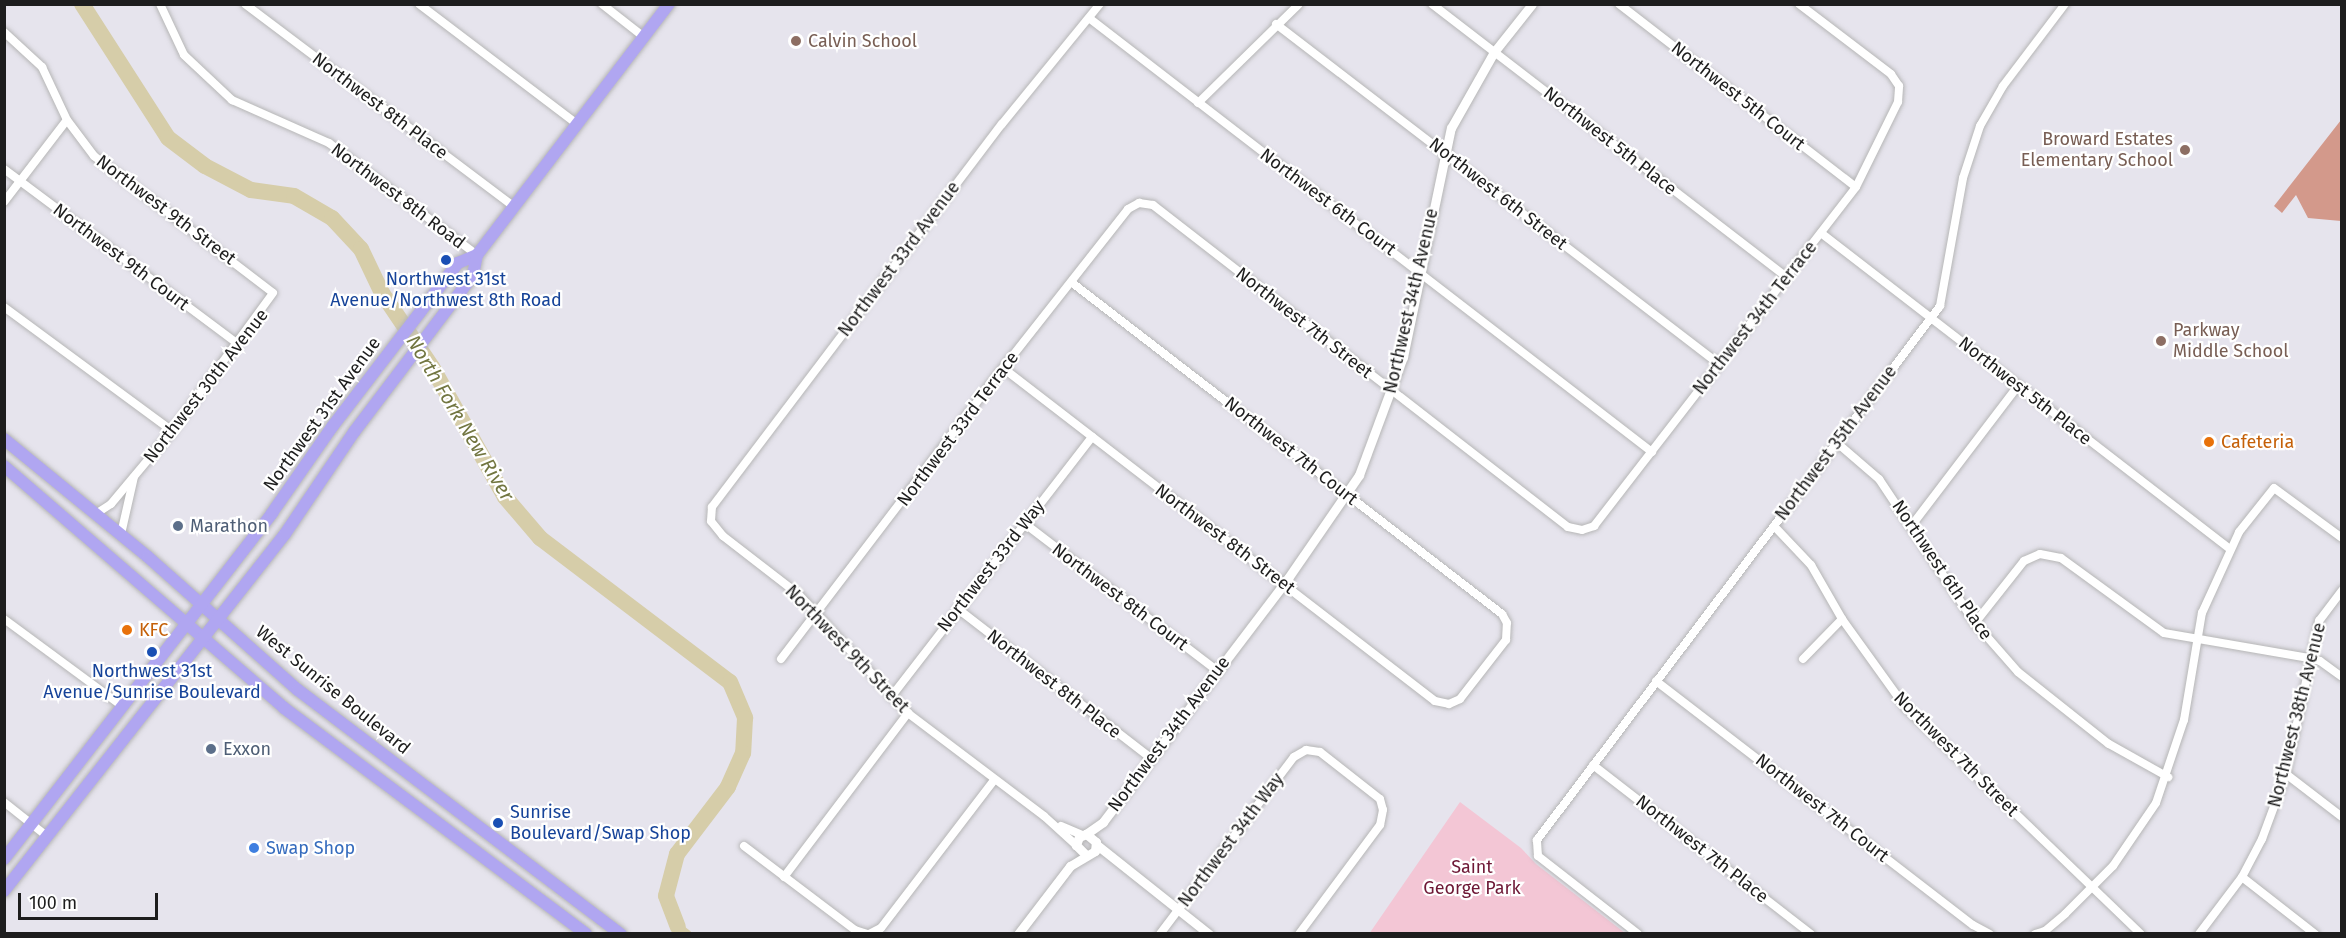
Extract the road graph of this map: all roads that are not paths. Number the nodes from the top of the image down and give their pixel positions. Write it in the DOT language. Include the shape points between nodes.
graph roads {
  1 [pos="160,4"];
  2 [pos="245,4"];
  3 [pos="419,4"];
  4 [pos="602,4"];
  5 [pos="669,4"];
  6 [pos="1100,4"];
  7 [pos="1299,4"];
  8 [pos="1432,4"];
  9 [pos="1532,4"];
  10 [pos="1619,4"];
  11 [pos="1799,4"];
  12 [pos="2065,4"];
  13 [pos="1089,18"];
  14 [pos="1276,24"];
  15 [pos="4,32"];
  16 [pos="644,37"];
  17 [pos="1494,52"];
  18 [pos="1198,103"];
  19 [pos="67,120"];
  20 [pos="577,124"];
  21 [pos="1443,152"];
  22 [pos="4,169"];
  23 [pos="21,181"];
  24 [pos="1856,187"];
  25 [pos="4,202"];
  26 [pos="1139,203"];
  27 [pos="514,207"];
  28 [pos="1821,233"];
  29 [pos="477,255"];
  30 [pos="1420,272"];
  31 [pos="1787,277"];
  32 [pos="1071,282"];
  33 [pos="273,293"];
  34 [pos="4,307"];
  35 [pos="1931,319"];
  36 [pos="238,344"];
  37 [pos="1719,364"];
  38 [pos="1003,368"];
  39 [pos="2018,386"];
  40 [pos="1393,392"];
  41 [pos="354,398"];
  42 [pos="172,431"];
  43 [pos="354,432"];
  44 [pos="1092,437"];
  45 [pos="4,439"];
  46 [pos="1836,442"];
  47 [pos="1652,452"];
  48 [pos="4,466"];
  49 [pos="134,476"];
  50 [pos="1348,495"];
  51 [pos="96,513"];
  52 [pos="711,521"];
  53 [pos="1024,523"];
  54 [pos="1912,525"];
  55 [pos="1773,526"];
  56 [pos="1582,530"];
  57 [pos="121,534"];
  58 [pos="2342,538"];
  59 [pos="2230,549"];
  60 [pos="1283,584"];
  61 [pos="2342,590"];
  62 [pos="202,604"];
  63 [pos="958,609"];
  64 [pos="818,614"];
  65 [pos="4,619"];
  66 [pos="1842,619"];
  67 [pos="219,620"];
  68 [pos="1975,623"];
  69 [pos="186,624"];
  70 [pos="2197,638"];
  71 [pos="204,640"];
  72 [pos="2309,658"];
  73 [pos="781,659"];
  74 [pos="1803,659"];
  75 [pos="1216,670"];
  76 [pos="2342,677"];
  77 [pos="1656,681"];
  78 [pos="891,697"];
  79 [pos="1449,704"];
  80 [pos="122,706"];
  81 [pos="908,712"];
  82 [pos="1150,759"];
  83 [pos="1593,765"];
  84 [pos="2286,774"];
  85 [pos="2168,777"];
  86 [pos="994,780"];
  87 [pos="4,802"];
  88 [pos="1044,816"];
  89 [pos="2342,817"];
  90 [pos="1103,822"];
  91 [pos="31,823"];
  92 [pos="1084,835"];
  93 [pos="48,837"];
  94 [pos="1096,844"];
  95 [pos="744,846"];
  96 [pos="1076,847"];
  97 [pos="1088,855"];
  98 [pos="4,859"];
  99 [pos="1119,865"];
  100 [pos="1070,866"];
  101 [pos="784,877"];
  102 [pos="2242,877"];
  103 [pos="2092,888"];
  104 [pos="4,891"];
  105 [pos="1178,910"];
  106 [pos="586,933"];
  107 [pos="621,933"];
  108 [pos="868,933"];
  109 [pos="1018,933"];
  110 [pos="1160,933"];
  111 [pos="1209,933"];
  112 [pos="1299,933"];
  113 [pos="1638,933"];
  114 [pos="1811,933"];
  115 [pos="1990,933"];
  116 [pos="2035,933"];
  117 [pos="2141,933"];
  118 [pos="2199,933"];
  119 [pos="2315,933"];
  1 -- 29 [label="street, Northwest 8th Road" via="184,55 232,100 330,143"];
  2 -- 27 [label="street, Northwest 8th Place"];
  3 -- 20 [label="street"];
  4 -- 16 [label="street"];
  5 -- 16 [label="main road, Northwest 31st Avenue"];
  6 -- 13 [label="street, Northwest 33rd Avenue"];
  7 -- 14 [label="street"];
  8 -- 17 [label="street, Northwest 5th Place"];
  9 -- 17 [label="street, Northwest 34th Avenue"];
  10 -- 24 [label="street, Northwest 5th Court"];
  11 -- 24 [label="street, Northwest 34th Terrace" via="1890,74 1899,86 1898,102"];
  12 -- 35 [label="street, Northwest 35th Avenue" via="2003,86 1980,126 1954,220 1946,286"];
  13 -- 18 [label="street, Northwest 6th Court"];
  13 -- 52 [label="street, Northwest 33rd Avenue" via="1002,124 712,507"];
  14 -- 18 [label="street"];
  14 -- 21 [label="street, Northwest 6th Street"];
  15 -- 19 [label="street, Northwest 9th Street" via="42,66"];
  16 -- 20 [label="main road, Northwest 31st Avenue"];
  17 -- 21 [label="street, Northwest 34th Avenue" via="1465,99"];
  17 -- 31 [label="street, Northwest 5th Place"];
  18 -- 30 [label="street, Northwest 6th Court"];
  19 -- 23 [label="street"];
  19 -- 33 [label="street, Northwest 9th Street" via="94,156"];
  20 -- 27 [label="main road, Northwest 31st Avenue"];
  21 -- 30 [label="street, Northwest 34th Avenue"];
  21 -- 37 [label="street, Northwest 6th Street"];
  22 -- 23 [label="street, Northwest 9th Court"];
  23 -- 25 [label="street"];
  23 -- 36 [label="street, Northwest 9th Court"];
  24 -- 28 [label="street, Northwest 34th Terrace"];
  26 -- 32 [label="street, Northwest 33rd Terrace" via="1128,209"];
  26 -- 40 [label="street, Northwest 7th Street" via="1153,206"];
  27 -- 29 [label="main road, Northwest 31st Avenue"];
  28 -- 31 [label="street, Northwest 34th Terrace"];
  28 -- 35 [label="street, Northwest 5th Place"];
  29 -- 41 [label="main road, Northwest 31st Avenue" via="458,263"];
  29 -- 43 [label="main road, Northwest 31st Avenue" via="473,275"];
  30 -- 40 [label="street, Northwest 34th Avenue"];
  30 -- 47 [label="street, Northwest 6th Court"];
  31 -- 37 [label="street, Northwest 34th Terrace"];
  32 -- 38 [label="street, Northwest 33rd Terrace"];
  32 -- 50 [label="street, Northwest 7th Court"];
  33 -- 36 [label="street, Northwest 30th Avenue"];
  34 -- 42 [label="street"];
  35 -- 39 [label="street, Northwest 5th Place"];
  35 -- 46 [label="street, Northwest 35th Avenue"];
  36 -- 42 [label="street, Northwest 30th Avenue"];
  37 -- 47 [label="street, Northwest 34th Terrace"];
  38 -- 44 [label="street, Northwest 8th Street"];
  38 -- 64 [label="street, Northwest 33rd Terrace"];
  39 -- 54 [label="street"];
  39 -- 59 [label="street, Northwest 5th Place"];
  40 -- 50 [label="street, Northwest 34th Avenue"];
  40 -- 56 [label="street, Northwest 7th Street" via="1568,527"];
  41 -- 43 [label="main road"];
  41 -- 62 [label="main road, Northwest 31st Avenue"];
  42 -- 49 [label="street, Northwest 30th Avenue"];
  43 -- 67 [label="main road, Northwest 31st Avenue" via="285,534"];
  44 -- 53 [label="street, Northwest 33rd Way"];
  44 -- 60 [label="street, Northwest 8th Street"];
  45 -- 51 [label="main road, West Sunrise Boulevard"];
  46 -- 54 [label="street, Northwest 6th Place" via="1879,479"];
  46 -- 55 [label="street, Northwest 35th Avenue"];
  47 -- 56 [label="street, Northwest 34th Terrace" via="1594,526"];
  48 -- 69 [label="main road"];
  49 -- 51 [label="street, Northwest 30th Avenue" via="111,504"];
  49 -- 57 [label="street, Northwest 30th Avenue" via="127,492"];
  50 -- 60 [label="street, Northwest 34th Avenue"];
  50 -- 79 [label="street, Northwest 7th Court" via="1502,614 1507,623 1506,640 1460,699"];
  51 -- 57 [label="main road, West Sunrise Boulevard"];
  52 -- 64 [label="street, Northwest 9th Street" via="723,536"];
  53 -- 63 [label="street, Northwest 33rd Way"];
  53 -- 75 [label="street, Northwest 8th Court"];
  54 -- 68 [label="street, Northwest 6th Place"];
  55 -- 66 [label="street, Northwest 7th Street" via="1811,565"];
  55 -- 77 [label="street, Northwest 35th Avenue"];
  57 -- 62 [label="main road, West Sunrise Boulevard"];
  58 -- 59 [label="street" via="2274,488"];
  59 -- 70 [label="street" via="2212,586"];
  60 -- 75 [label="street, Northwest 34th Avenue"];
  60 -- 79 [label="street, Northwest 8th Street" via="1435,701"];
  61 -- 72 [label="street, Northwest 38th Avenue" via="2319,621"];
  62 -- 67 [label="main road, West Sunrise Boulevard"];
  62 -- 69 [label="main road, Northwest 31st Avenue"];
  63 -- 78 [label="street, Northwest 33rd Way"];
  63 -- 82 [label="street, Northwest 8th Place"];
  64 -- 73 [label="street, Northwest 33rd Terrace"];
  64 -- 78 [label="street, Northwest 9th Street"];
  65 -- 80 [label="street"];
  66 -- 74 [label="street"];
  66 -- 103 [label="street, Northwest 7th Street" via="1906,708"];
  67 -- 71 [label="main road, Northwest 31st Avenue"];
  67 -- 107 [label="main road, West Sunrise Boulevard" via="298,690"];
  68 -- 70 [label="street" via="2024,561 2040,554 2061,558 2164,633"];
  68 -- 85 [label="street, Northwest 6th Place" via="2018,672 2062,710 2109,744"];
  69 -- 71 [label="main road"];
  69 -- 80 [label="main road, Northwest 31st Avenue"];
  70 -- 72 [label="street"];
  70 -- 85 [label="street" via="2184,720"];
  71 -- 93 [label="main road, Northwest 31st Avenue"];
  71 -- 106 [label="main road" via="284,708"];
  72 -- 76 [label="street"];
  72 -- 84 [label="street, Northwest 38th Avenue"];
  75 -- 82 [label="street, Northwest 34th Avenue"];
  77 -- 83 [label="street, Northwest 35th Avenue"];
  77 -- 115 [label="street, Northwest 7th Court" via="1973,925"];
  78 -- 81 [label="street, Northwest 9th Street"];
  80 -- 91 [label="main road, Northwest 31st Avenue"];
  81 -- 86 [label="street, Northwest 9th Street"];
  81 -- 101 [label="street"];
  82 -- 90 [label="street, Northwest 34th Avenue"];
  83 -- 113 [label="street, Northwest 35th Avenue" via="1535,848 1538,856"];
  83 -- 114 [label="street, Northwest 7th Place"];
  84 -- 89 [label="street"];
  84 -- 102 [label="street, Northwest 38th Avenue" via="2262,839"];
  85 -- 103 [label="street" via="2141,828"];
  86 -- 88 [label="street, Northwest 9th Street"];
  86 -- 108 [label="street" via="881,928"];
  87 -- 91 [label="street"];
  88 -- 92 [label="street, Northwest 9th Street"];
  88 -- 96 [label="street, Northwest 9th Street"];
  90 -- 92 [label="street, Northwest 34th Avenue"];
  90 -- 94 [label="street, Northwest 34th Avenue"];
  91 -- 93 [label="street"];
  91 -- 98 [label="main road, Northwest 31st Avenue"];
  92 -- 94 [label="street"];
  92 -- 96 [label="street"];
  93 -- 104 [label="main road, Northwest 31st Avenue"];
  94 -- 97 [label="street, Northwest 34th Avenue"];
  94 -- 99 [label="street"];
  95 -- 101 [label="street"];
  96 -- 97 [label="street"];
  96 -- 100 [label="street"];
  97 -- 99 [label="street"];
  97 -- 100 [label="street"];
  99 -- 105 [label="street"];
  100 -- 109 [label="street"];
  101 -- 108 [label="street" via="855,930"];
  102 -- 118 [label="street, Northwest 38th Avenue"];
  102 -- 119 [label="street"];
  103 -- 116 [label="street" via="2045,931"];
  103 -- 117 [label="street, Northwest 7th Street"];
  105 -- 110 [label="street, Northwest 34th Way"];
  105 -- 111 [label="street"];
  105 -- 112 [label="street, Northwest 34th Way" via="1294,757 1306,750 1320,752 1380,799 1383,810 1380,825"];
}
